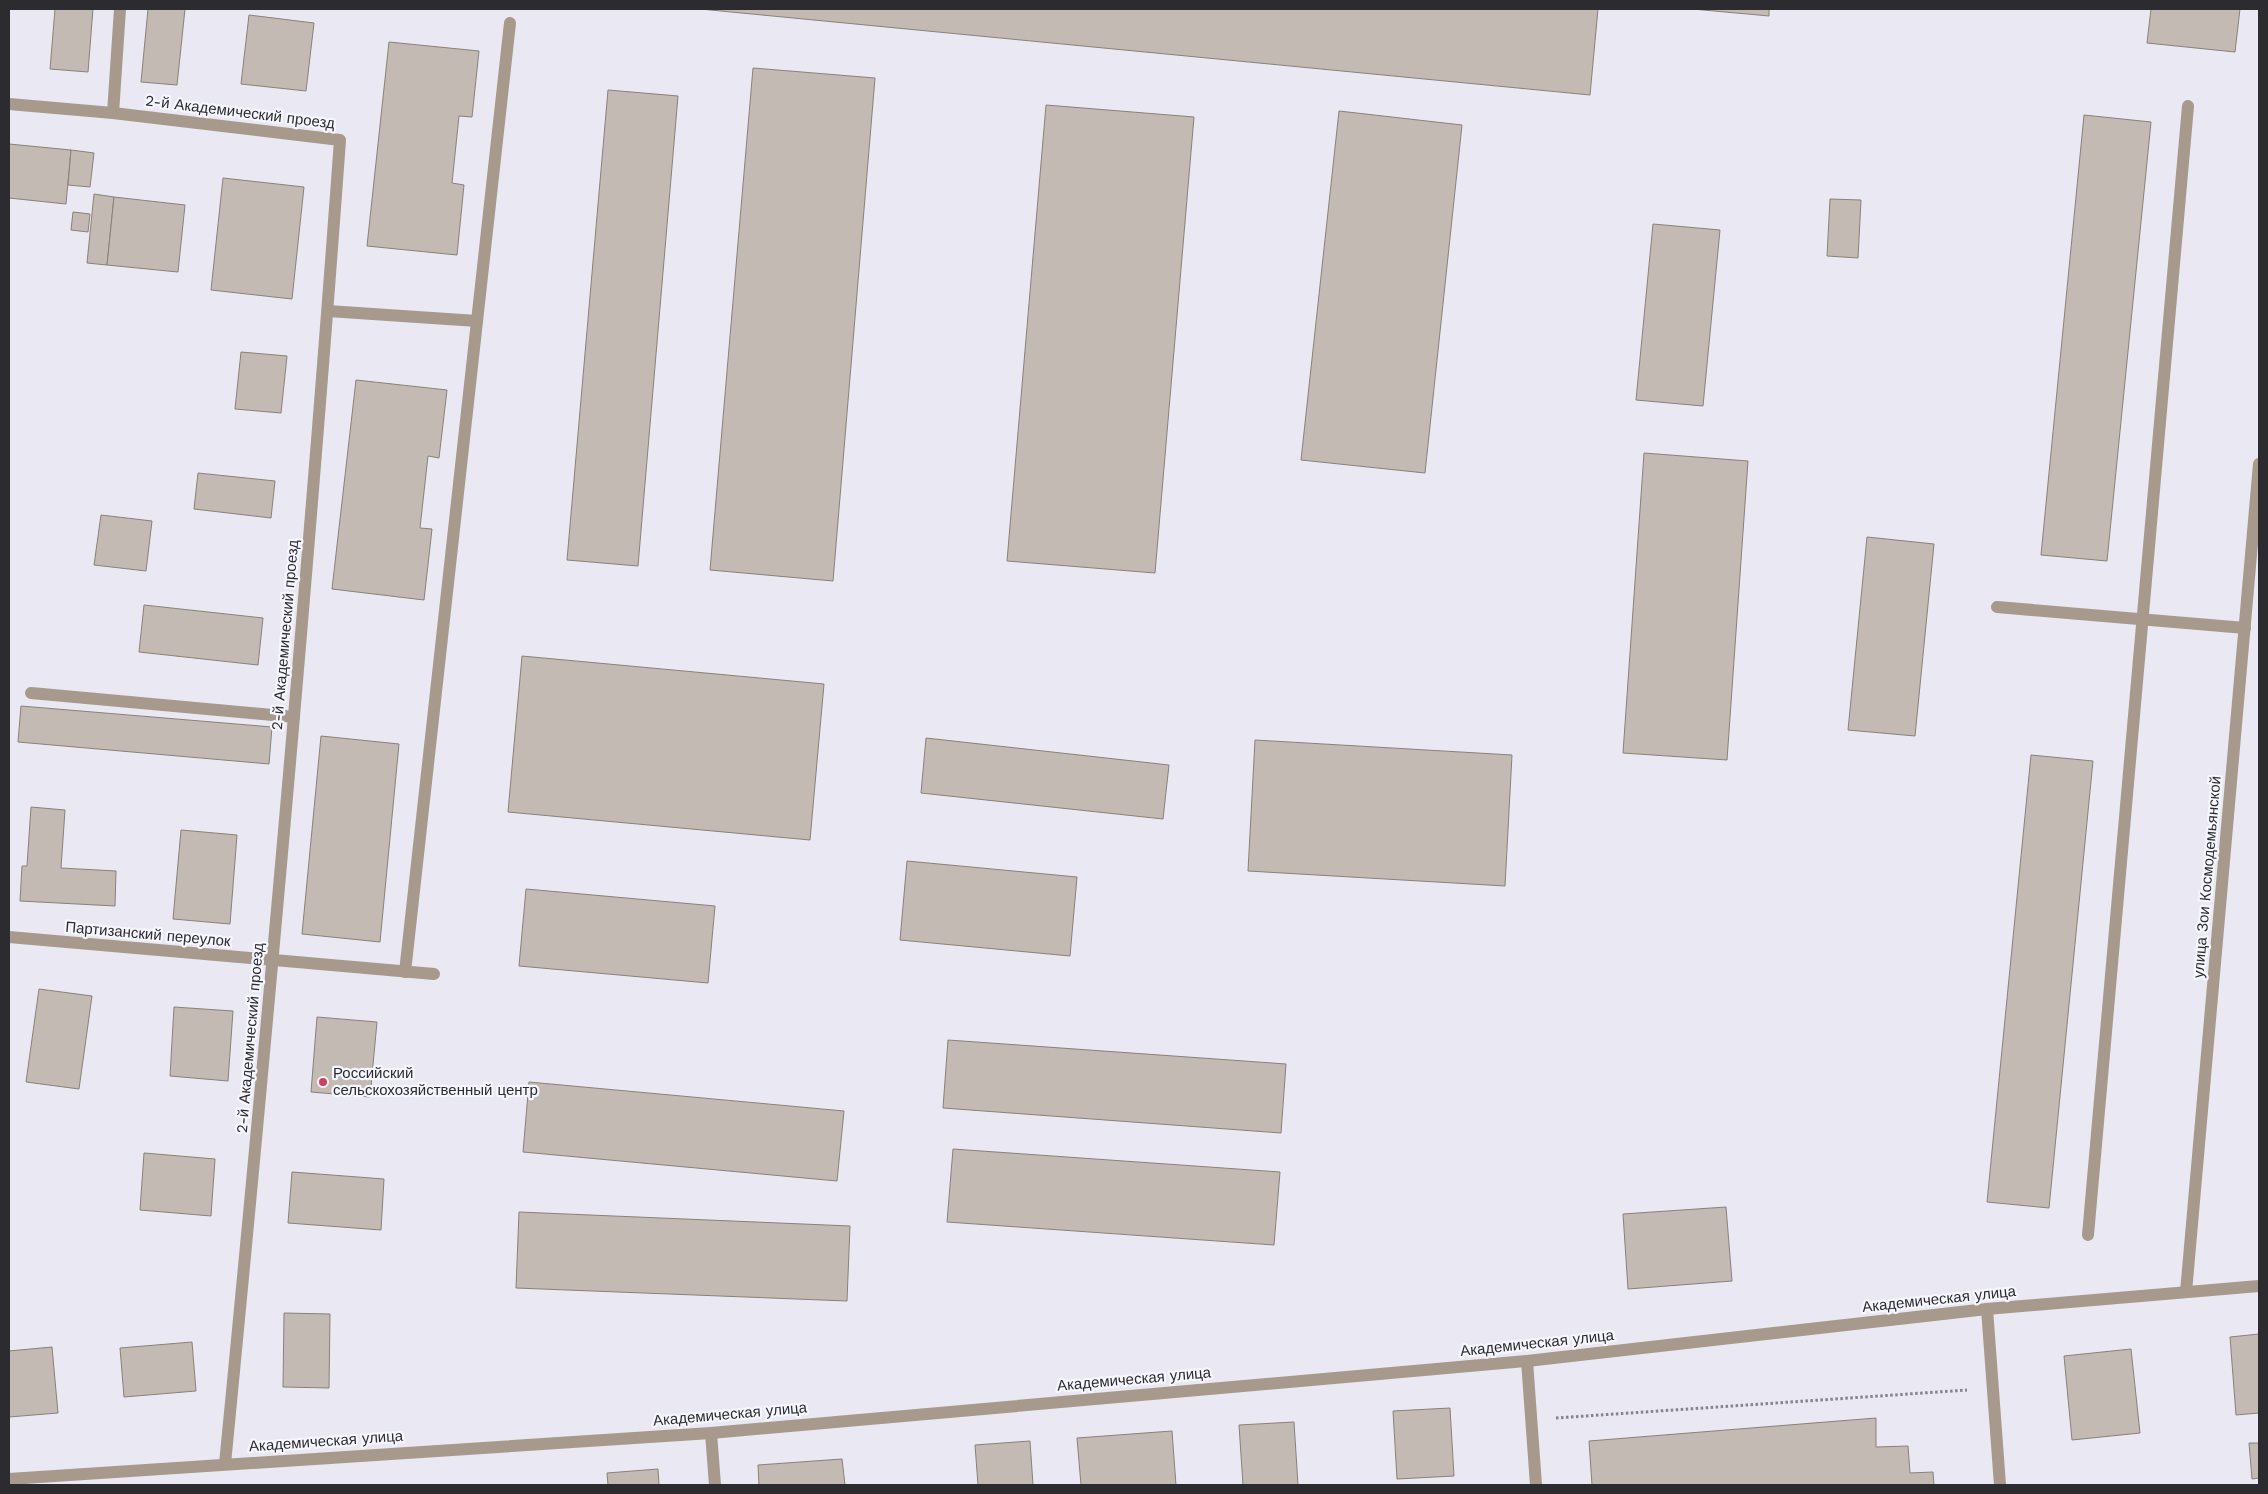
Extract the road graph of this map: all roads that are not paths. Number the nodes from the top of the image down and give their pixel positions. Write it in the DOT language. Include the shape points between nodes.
graph roads {
  1 [pos="120,9"];
  2 [pos="510,23"];
  3 [pos="9,104"];
  4 [pos="2188,106"];
  5 [pos="113,113"];
  6 [pos="328,311"];
  7 [pos="477,321"];
  8 [pos="2259,464"];
  9 [pos="1997,607"];
  10 [pos="2142,619"];
  11 [pos="2245,628"];
  12 [pos="30,693"];
  13 [pos="294,717"];
  14 [pos="9,937"];
  15 [pos="274,962"];
  16 [pos="406,972"];
  17 [pos="434,974"];
  18 [pos="2088,1235"];
  19 [pos="2259,1286"];
  20 [pos="2186,1292"];
  21 [pos="1987,1309"];
  22 [pos="1527,1361"];
  23 [pos="711,1433"];
  24 [pos="225,1464"];
  25 [pos="9,1480"];
  26 [pos="75,1480"];
  27 [pos="715,1485"];
  28 [pos="1536,1485"];
  29 [pos="2000,1485"];
  1 -- 5 [label="street"];
  2 -- 7 [label="street"];
  3 -- 5 [label="street, 2-й Академический проезд"];
  4 -- 10 [label="street"];
  5 -- 6 [label="street, 2-й Академический проезд" via="340,140"];
  6 -- 7 [label="street"];
  6 -- 13 [label="street, 2-й Академический проезд"];
  7 -- 16 [label="street"];
  8 -- 11 [label="street, улица Зои Космодемьянской"];
  9 -- 10 [label="street"];
  10 -- 11 [label="street"];
  10 -- 18 [label="street"];
  11 -- 20 [label="street, улица Зои Космодемьянской"];
  12 -- 13 [label="street"];
  13 -- 15 [label="street, 2-й Академический проезд"];
  14 -- 15 [label="street, Партизанский переулок"];
  15 -- 16 [label="street, Партизанский переулок"];
  15 -- 24 [label="street, 2-й Академический проезд"];
  16 -- 17 [label="street, Партизанский переулок"];
  19 -- 20 [label="street, Академическая улица"];
  20 -- 21 [label="street, Академическая улица"];
  21 -- 22 [label="street, Академическая улица"];
  21 -- 29 [label="street"];
  22 -- 23 [label="street, Академическая улица"];
  22 -- 28 [label="street"];
  23 -- 24 [label="street, Академическая улица"];
  23 -- 27 [label="street"];
  24 -- 26 [label="street, Академическая улица"];
  25 -- 26 [label="street, Академическая улица"];
}
